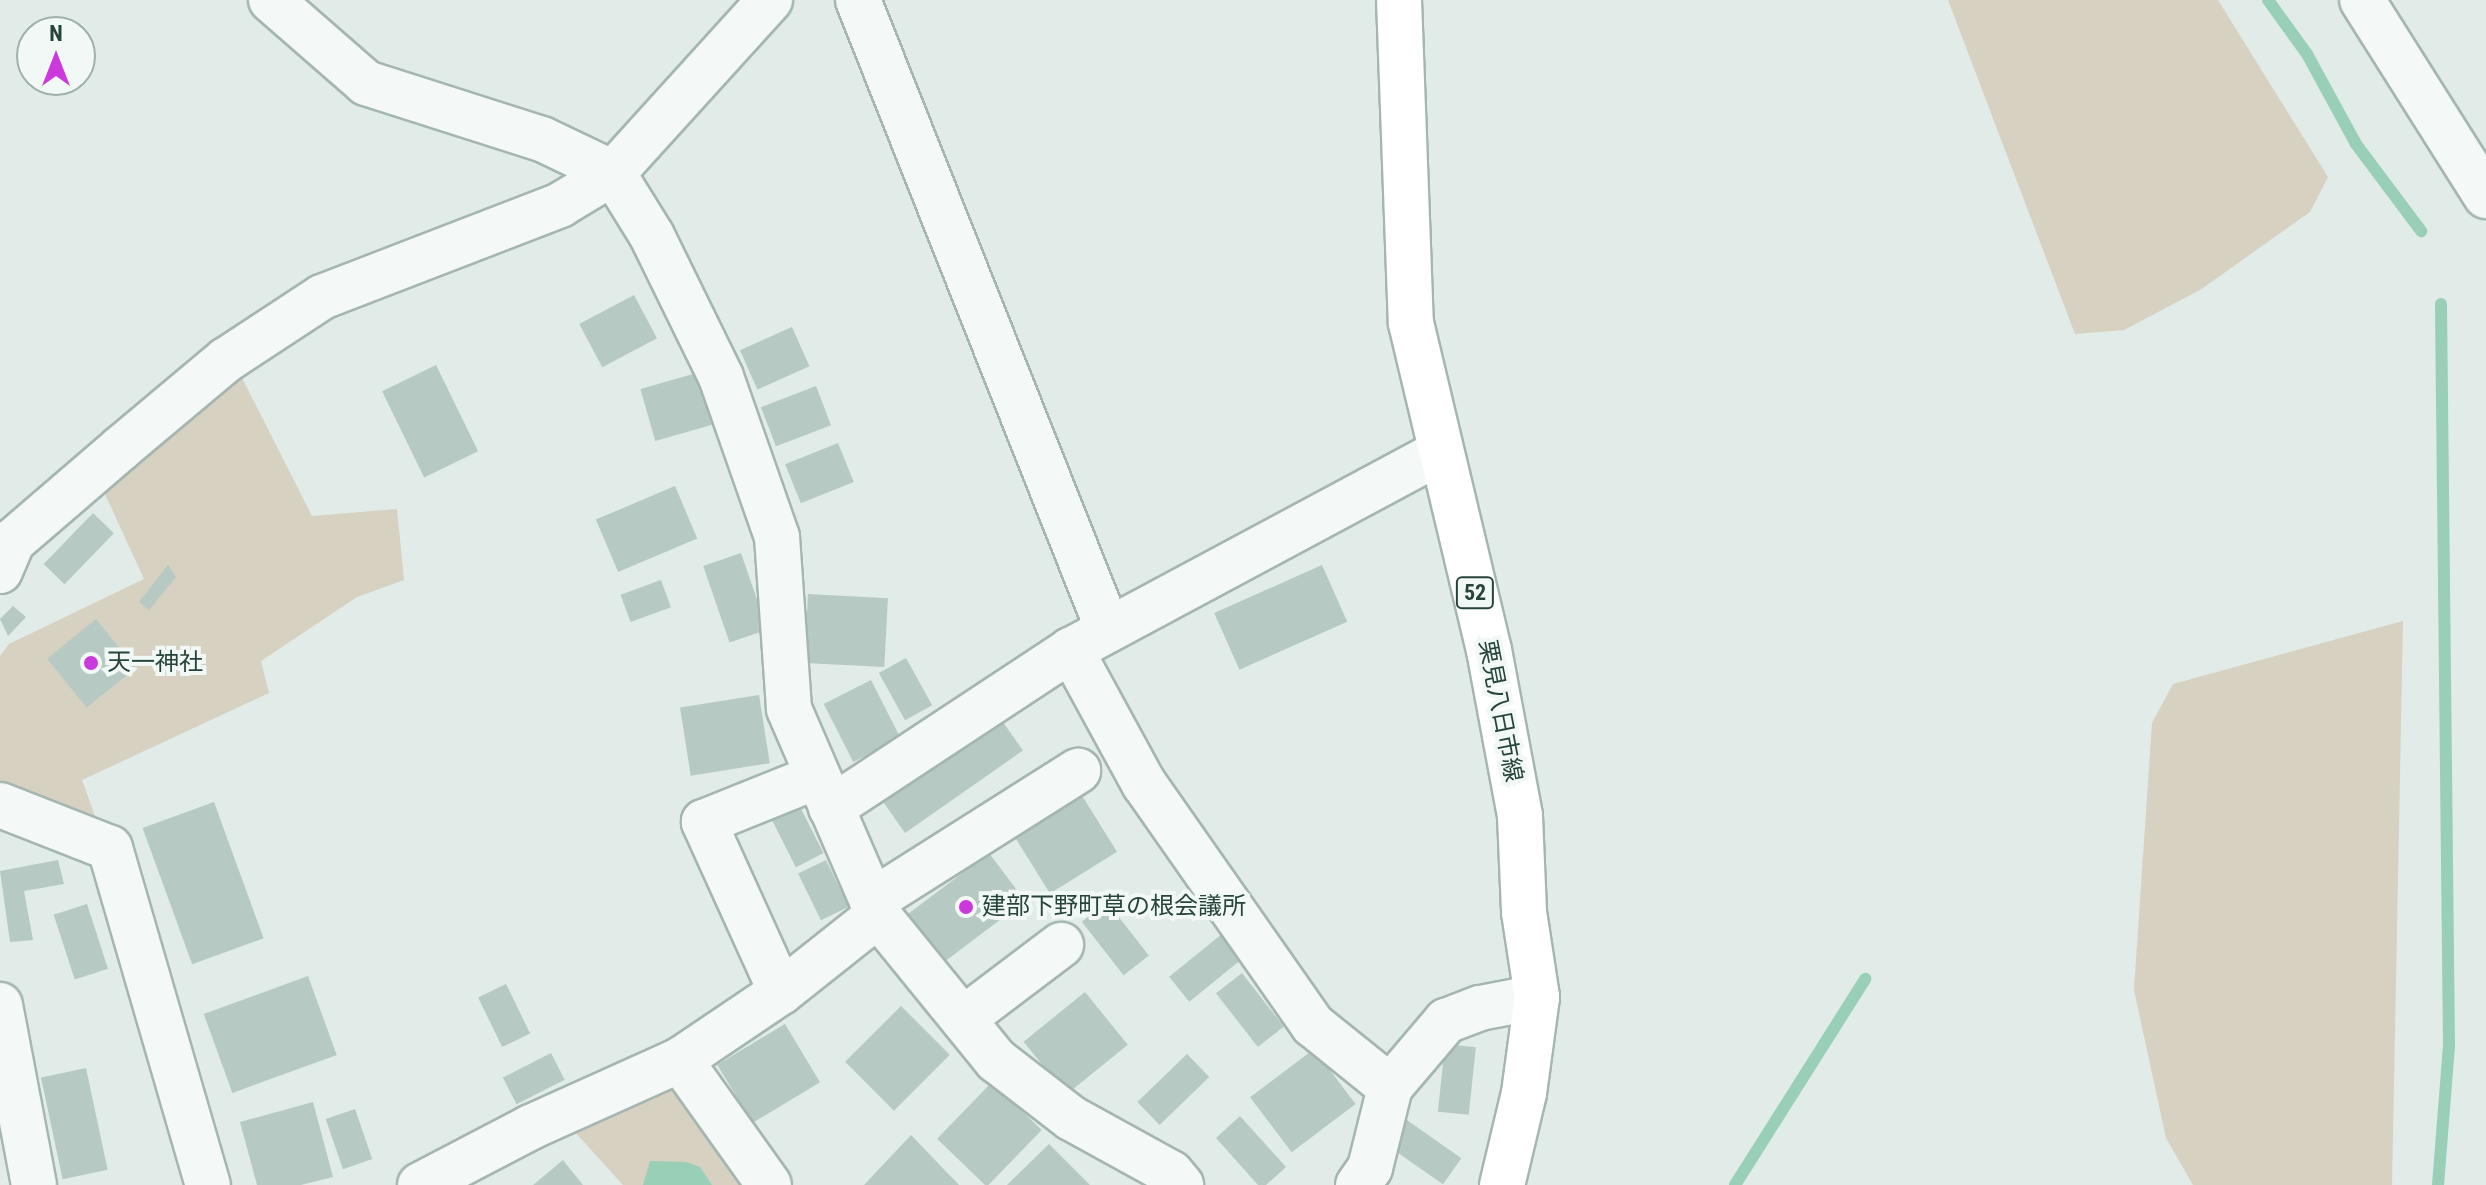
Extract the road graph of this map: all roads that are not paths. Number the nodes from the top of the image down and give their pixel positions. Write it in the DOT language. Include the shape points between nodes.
graph roads {
  1 [pos="271,0"];
  2 [pos="770,0"];
  3 [pos="858,0"];
  4 [pos="1399,0"];
  5 [pos="2362,0"];
  6 [pos="613,173"];
  7 [pos="2486,196"];
  8 [pos="1438,453"];
  9 [pos="4,549"];
  10 [pos="1107,627"];
  11 [pos="1071,650"];
  12 [pos="1078,771"];
  13 [pos="824,793"];
  14 [pos="0,805"];
  15 [pos="875,908"];
  16 [pos="1061,945"];
  17 [pos="781,992"];
  18 [pos="1537,997"];
  19 [pos="0,1005"];
  20 [pos="963,1019"];
  21 [pos="680,1060"];
  22 [pos="1390,1087"];
  23 [pos="34,1185"];
  24 [pos="208,1185"];
  25 [pos="420,1185"];
  26 [pos="769,1185"];
  27 [pos="1181,1185"];
  28 [pos="1358,1185"];
  29 [pos="1502,1185"];
  1 -- 6 [label="street" via="366,83 542,139"];
  2 -- 6 [label="street"];
  3 -- 10 [label="street"];
  4 -- 8 [label="main road, 栗見八日市線 / 52" via="1411,323"];
  5 -- 7 [label="street"];
  6 -- 9 [label="street" via="560,205 322,297 226,360"];
  6 -- 13 [label="street" via="652,236 721,377 777,537 789,709"];
  8 -- 10 [label="street"];
  8 -- 18 [label="main road, 栗見八日市線 / 52" via="1489,650 1512,771"];
  10 -- 11 [label="street"];
  11 -- 13 [label="street"];
  11 -- 22 [label="street" via="1152,797 1313,1025"];
  12 -- 15 [label="street"];
  13 -- 15 [label="street"];
  13 -- 17 [label="street" via="704,822"];
  14 -- 24 [label="street" via="110,848"];
  15 -- 17 [label="street"];
  15 -- 20 [label="street"];
  16 -- 20 [label="street"];
  17 -- 21 [label="street"];
  18 -- 22 [label="street" via="1446,1021"];
  18 -- 29 [label="main road, 栗見八日市線 / 52" via="1524,1093"];
  19 -- 23 [label="street"];
  20 -- 27 [label="street" via="996,1060 1071,1118 1171,1173"];
  21 -- 25 [label="street" via="531,1127"];
  21 -- 26 [label="street"];
  22 -- 28 [label="street" via="1370,1168"];
}
